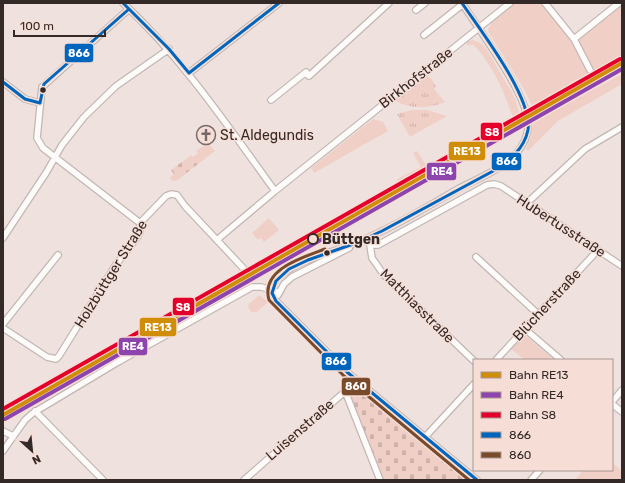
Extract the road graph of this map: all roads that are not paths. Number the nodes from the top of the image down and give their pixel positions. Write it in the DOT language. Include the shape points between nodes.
graph roads {
  1 [pos="123,3"];
  2 [pos="279,3"];
  3 [pos="389,3"];
  4 [pos="425,3"];
  5 [pos="510,3"];
  6 [pos="545,3"];
  7 [pos="619,3"];
  8 [pos="463,4"];
  9 [pos="129,9"];
  10 [pos="416,10"];
  11 [pos="479,28"];
  12 [pos="424,35"];
  13 [pos="574,39"];
  14 [pos="169,49"];
  15 [pos="590,70"];
  16 [pos="189,73"];
  17 [pos="3,82"];
  18 [pos="271,100"];
  19 [pos="40,103"];
  20 [pos="622,127"];
  21 [pos="55,158"];
  22 [pos="275,191"];
  23 [pos="527,203"];
  24 [pos="140,223"];
  25 [pos="3,237"];
  26 [pos="218,239"];
  27 [pos="366,239"];
  28 [pos="356,244"];
  29 [pos="370,245"];
  30 [pos="598,250"];
  31 [pos="58,255"];
  32 [pos="476,257"];
  33 [pos="622,266"];
  34 [pos="245,270"];
  35 [pos="272,290"];
  36 [pos="279,292"];
  37 [pos="276,301"];
  38 [pos="538,314"];
  39 [pos="3,324"];
  40 [pos="3,328"];
  41 [pos="525,329"];
  42 [pos="497,359"];
  43 [pos="560,359"];
  44 [pos="473,360"];
  45 [pos="357,381"];
  46 [pos="473,385"];
  47 [pos="622,390"];
  48 [pos="345,391"];
  49 [pos="613,402"];
  50 [pos="613,404"];
  51 [pos="36,411"];
  52 [pos="622,412"];
  53 [pos="3,431"];
  54 [pos="13,436"];
  55 [pos="426,436"];
  56 [pos="3,451"];
  57 [pos="539,471"];
  58 [pos="103,480"];
  59 [pos="244,480"];
  60 [pos="380,480"];
  61 [pos="477,480"];
  62 [pos="531,480"];
  1 -- 9 [label="street"];
  2 -- 16 [label="street"];
  3 -- 18 [label="street" via="309,76 306,72"];
  4 -- 10 [label="street"];
  5 -- 11 [label="street, Birkhofstraße"];
  6 -- 13 [label="street"];
  7 -- 13 [label="street"];
  8 -- 11 [label="street"];
  8 -- 12 [label="street"];
  9 -- 14 [label="street"];
  9 -- 19 [label="street" via="44,84"];
  11 -- 22 [label="street, Birkhofstraße"];
  11 -- 27 [label="street" via="526,110 528,126 522,145 503,164"];
  13 -- 15 [label="street"];
  14 -- 16 [label="street"];
  14 -- 21 [label="street" via="104,95 84,116"];
  16 -- 22 [label="street"];
  17 -- 19 [label="street" via="25,99"];
  19 -- 21 [label="street" via="38,141"];
  20 -- 23 [label="street" via="585,149"];
  21 -- 24 [label="street"];
  21 -- 25 [label="street"];
  22 -- 26 [label="street, Birkhofstraße"];
  23 -- 29 [label="street, Hubertusstraße" via="501,186 487,185 378,245"];
  23 -- 30 [label="street, Hubertusstraße"];
  24 -- 26 [label="street, Holzbüttger Straße" via="166,196 177,195"];
  24 -- 40 [label="street, Holzbüttger Straße" via="138,236 115,266 63,352 56,359 47,357"];
  26 -- 34 [label="street"];
  27 -- 28 [label="street"];
  27 -- 29 [label="street, Matthiasstraße"];
  28 -- 35 [label="street" via="287,271 279,277"];
  28 -- 36 [label="street" via="292,277"];
  29 -- 44 [label="street, Matthiasstraße" via="372,258 388,279"];
  30 -- 33 [label="street, Hubertusstraße"];
  30 -- 38 [label="street, Blücherstraße"];
  31 -- 39 [label="street"];
  32 -- 38 [label="street"];
  35 -- 36 [label="street"];
  35 -- 37 [label="street"];
  35 -- 51 [label="street" via="258,286 245,291"];
  36 -- 37 [label="street"];
  37 -- 45 [label="street"];
  38 -- 41 [label="street, Blücherstraße"];
  41 -- 42 [label="street, Blücherstraße"];
  41 -- 43 [label="street"];
  45 -- 48 [label="street, Luisenstraße"];
  45 -- 55 [label="street"];
  46 -- 55 [label="street"];
  47 -- 49 [label="street"];
  48 -- 59 [label="street, Luisenstraße"];
  48 -- 60 [label="street"];
  50 -- 52 [label="street"];
  51 -- 54 [label="street" via="25,420"];
  51 -- 58 [label="street"];
  53 -- 54 [label="street"];
  54 -- 56 [label="street"];
  55 -- 61 [label="street"];
  57 -- 62 [label="street"];
}
